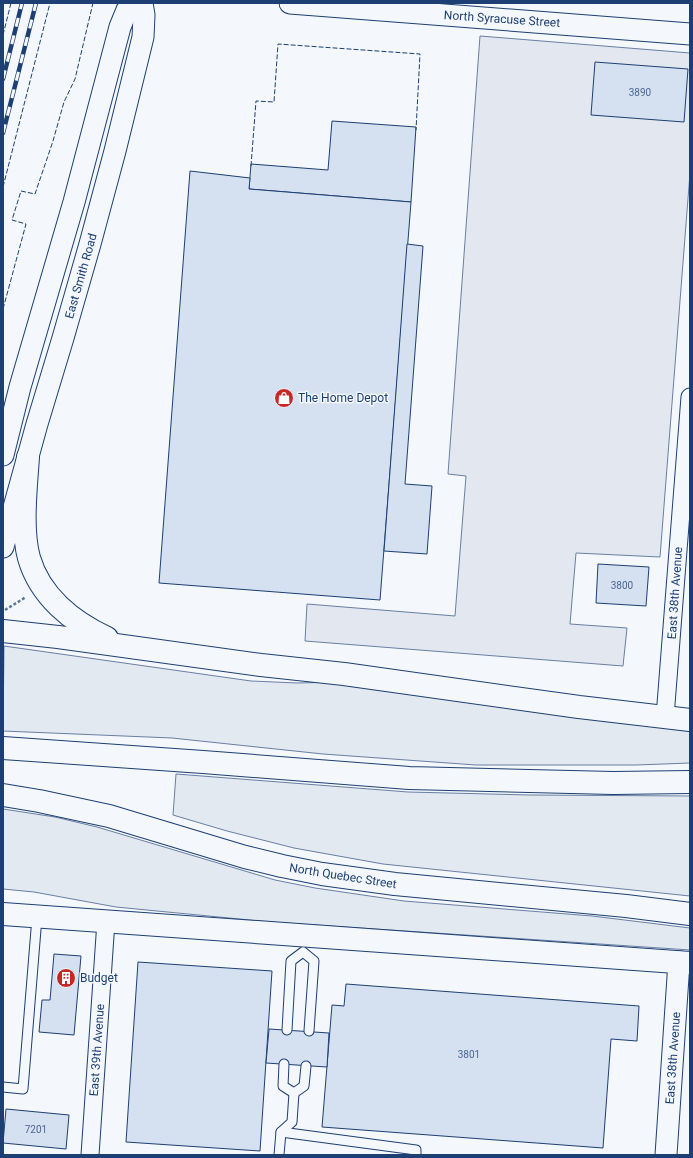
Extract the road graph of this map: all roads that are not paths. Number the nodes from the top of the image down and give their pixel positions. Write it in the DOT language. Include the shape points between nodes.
graph roads {
  1 [pos="132,3"];
  2 [pos="142,3"];
  3 [pos="290,3"];
  4 [pos="690,34"];
  5 [pos="690,397"];
  6 [pos="3,455"];
  7 [pos="28,457"];
  8 [pos="3,547"];
  9 [pos="3,631"];
  10 [pos="126,647"];
  11 [pos="665,717"];
  12 [pos="690,720"];
  13 [pos="3,748"];
  14 [pos="690,782"];
  15 [pos="3,795"];
  16 [pos="3,914"];
  17 [pos="690,914"];
  18 [pos="36,916"];
  19 [pos="106,921"];
  20 [pos="304,944"];
  21 [pos="685,963"];
  22 [pos="286,1030"];
  23 [pos="308,1031"];
  24 [pos="284,1064"];
  25 [pos="306,1066"];
  26 [pos="3,1087"];
  27 [pos="294,1093"];
  28 [pos="281,1132"];
  29 [pos="90,1155"];
  30 [pos="279,1155"];
  31 [pos="416,1155"];
  32 [pos="666,1155"];
  1 -- 6 [label="street" via="120,27 70,218 20,387"];
  2 -- 7 [label="street, East Smith Road" via="143,36 115,151 68,324"];
  3 -- 4 [label="street, North Syracuse Street"];
  5 -- 11 [label="street, East 38th Avenue"];
  7 -- 8 [label="street, East Smith Road"];
  7 -- 10 [label="main road" via="26,540 28,557 34,572 44,589 66,614 79,624"];
  9 -- 10 [label="main road"];
  10 -- 11 [label="main road"];
  11 -- 12 [label="main road"];
  13 -- 14 [label="main road" via="409,778 613,783"];
  15 -- 17 [label="main road, North Quebec Street" via="109,816 238,855 322,874 395,884"];
  16 -- 18 [label="main road"];
  18 -- 19 [label="main road"];
  18 -- 26 [label="lane" via="23,1088"];
  19 -- 20 [label="main road"];
  19 -- 29 [label="street, East 39th Avenue"];
  20 -- 21 [label="main road"];
  20 -- 22 [label="lane" via="291,961"];
  20 -- 23 [label="lane" via="314,961"];
  21 -- 32 [label="street, East 38th Avenue"];
  24 -- 27 [label="lane" via="283,1086"];
  25 -- 27 [label="lane" via="304,1086"];
  27 -- 28 [label="lane" via="292,1122"];
  28 -- 30 [label="lane"];
  28 -- 31 [label="lane" via="416,1150"];
}
